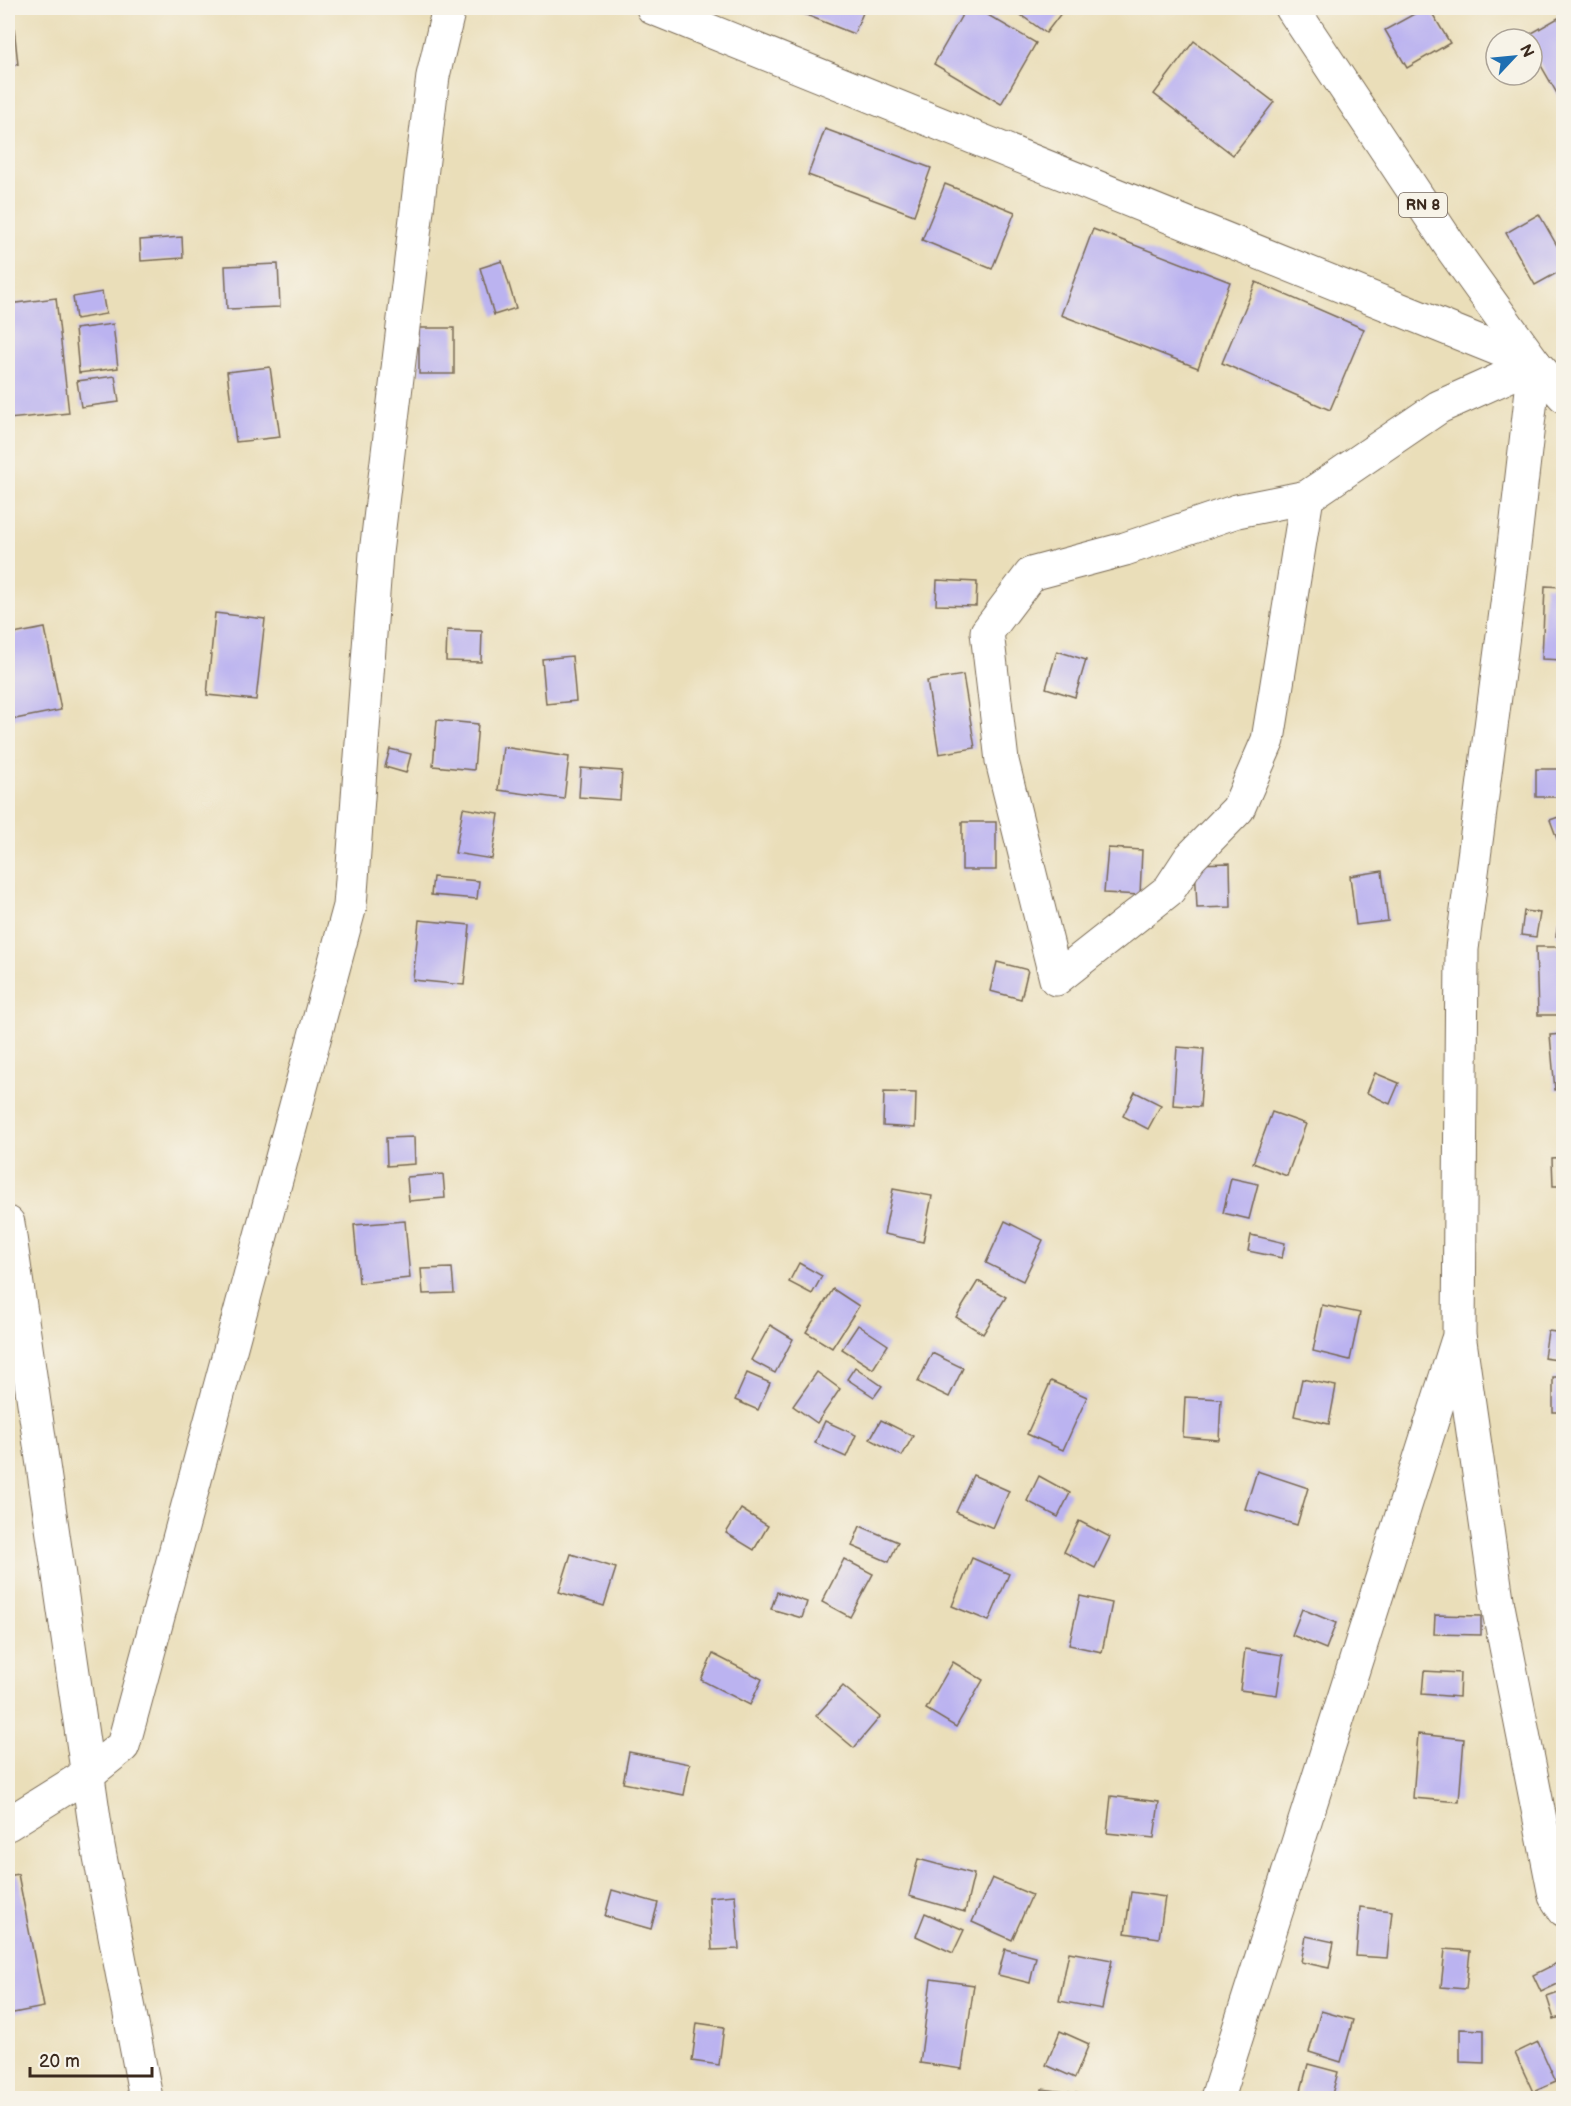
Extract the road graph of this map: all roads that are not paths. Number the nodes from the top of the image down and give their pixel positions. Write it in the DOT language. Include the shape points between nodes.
graph roads {
  1 [pos="449,8"];
  2 [pos="653,8"];
  3 [pos="1292,8"];
  4 [pos="1535,364"];
  5 [pos="1563,396"];
  6 [pos="1307,498"];
  7 [pos="8,1222"];
  8 [pos="1459,1334"];
  9 [pos="20,1398"];
  10 [pos="88,1774"];
  11 [pos="8,1824"];
  12 [pos="1563,1910"];
  13 [pos="146,2098"];
  14 [pos="1217,2098"];
  1 -- 10 [label="street" via="433,76 376,553 350,906 123,1746"];
  2 -- 4 [label="street"];
  3 -- 4 [label="street, RN 8" via="1453,250"];
  4 -- 5 [label="street, RN 8"];
  4 -- 6 [label="street" via="1439,407"];
  4 -- 8 [label="street" via="1462,949"];
  6 -- 6 [label="street" via="1238,511 1125,549 1031,574 987,632 1002,761 1056,979 1169,890 1190,858 1238,809 1268,740"];
  7 -- 9 [label="street"];
  8 -- 12 [label="street" via="1498,1606 1556,1896"];
  8 -- 14 [label="street"];
  9 -- 10 [label="street"];
  10 -- 11 [label="street"];
  10 -- 13 [label="street"];
}
